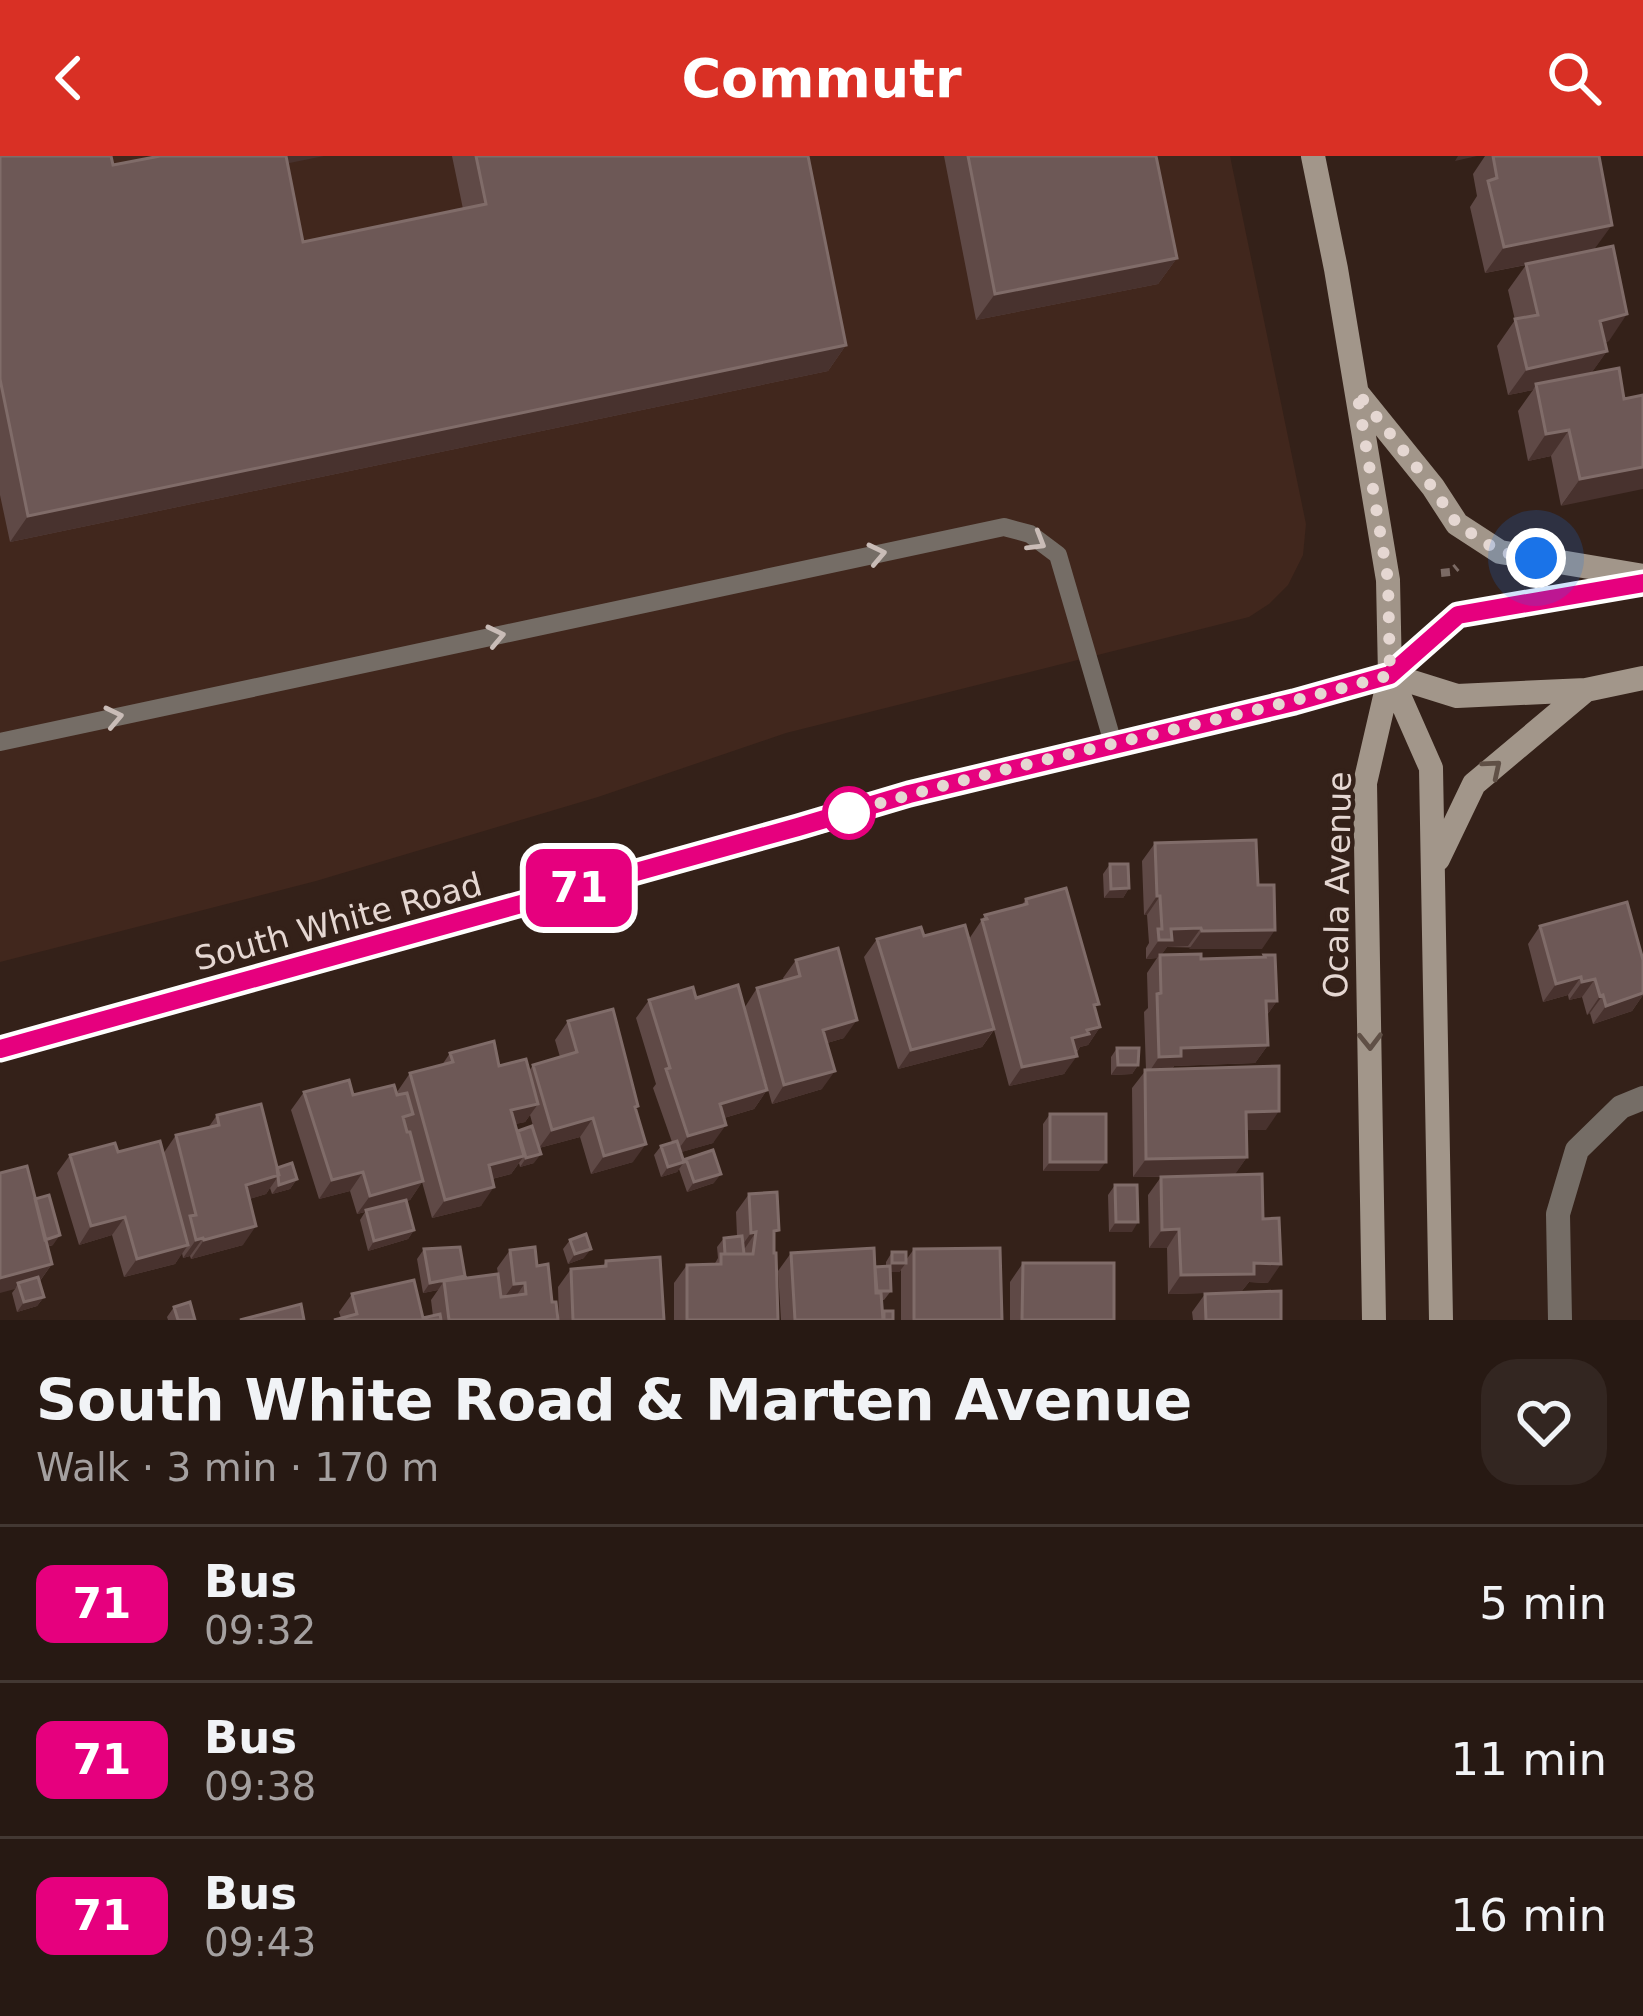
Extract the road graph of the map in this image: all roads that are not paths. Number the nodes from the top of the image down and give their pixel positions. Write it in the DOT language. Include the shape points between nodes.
graph roads {
  1 [pos="1313,156"];
  2 [pos="1357,392"];
  3 [pos="1643,580"];
  4 [pos="1390,675"];
  5 [pos="1643,678"];
  6 [pos="1586,690"];
  7 [pos="0,742"];
  8 [pos="1113,743"];
  9 [pos="1435,867"];
  10 [pos="0,1048"];
  11 [pos="1643,1098"];
  12 [pos="1374,1320"];
  13 [pos="1441,1320"];
  14 [pos="1560,1320"];
  1 -- 2 [label="main road"];
  2 -- 3 [label="main road" via="1457,524 1500,552"];
  2 -- 4 [label="main road" via="1388,580"];
  3 -- 4 [label="main road, South White Road" via="1458,615"];
  4 -- 6 [label="main road" via="1457,696"];
  4 -- 8 [label="main road, South White Road"];
  4 -- 9 [label="main road" via="1431,768"];
  4 -- 12 [label="main road, Ocala Avenue, one-way" via="1366,783"];
  5 -- 6 [label="main road"];
  9 -- 6 [label="main road, one-way" via="1474,784"];
  7 -- 8 [label="lane, one-way" via="1004,527 1058,555"];
  8 -- 10 [label="main road, South White Road"];
  9 -- 13 [label="main road"];
  11 -- 14 [label="street" via="1621,1107 1577,1150 1558,1214"];
}
